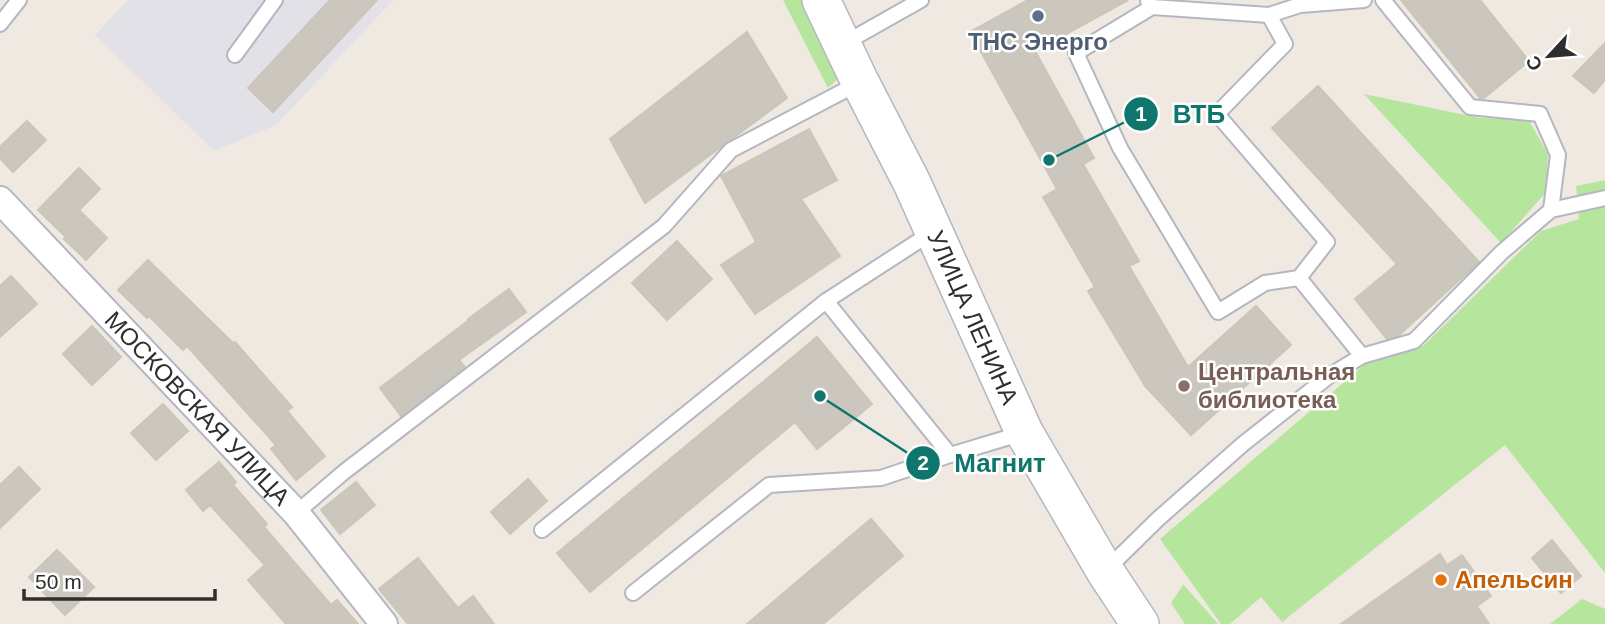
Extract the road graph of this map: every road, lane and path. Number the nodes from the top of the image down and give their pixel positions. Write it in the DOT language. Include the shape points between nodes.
graph roads {
  1 [pos="19,0"];
  2 [pos="275,0"];
  3 [pos="821,0"];
  4 [pos="921,0"];
  5 [pos="1364,0"];
  6 [pos="1383,0"];
  7 [pos="1149,4"];
  8 [pos="1269,15"];
  9 [pos="0,24"];
  10 [pos="843,44"];
  11 [pos="236,55"];
  12 [pos="860,82"];
  13 [pos="1605,198"];
  14 [pos="0,200"];
  15 [pos="1551,210"];
  16 [pos="934,231"];
  17 [pos="1299,278"];
  18 [pos="826,301"];
  19 [pos="1362,356"];
  20 [pos="1024,432"];
  21 [pos="950,455"];
  22 [pos="296,513"];
  23 [pos="542,530"];
  24 [pos="1105,571"];
  25 [pos="634,593"];
  26 [pos="384,624"];
  27 [pos="1140,624"];
  1 -- 9 [label="lane"];
  2 -- 11 [label="lane"];
  3 -- 10 [label="main road, УЛИЦА ЛЕНИНА"];
  4 -- 10 [label="lane"];
  5 -- 8 [label="lane" via="1300,5"];
  6 -- 15 [label="lane" via="1470,107 1540,114 1558,155"];
  7 -- 8 [label="lane"];
  7 -- 17 [label="lane" via="1076,54 1120,148 1218,312 1265,283"];
  8 -- 17 [label="lane" via="1285,44 1217,114 1327,242"];
  10 -- 12 [label="main road, УЛИЦА ЛЕНИНА"];
  12 -- 16 [label="main road, УЛИЦА ЛЕНИНА"];
  12 -- 22 [label="lane" via="731,150 664,226"];
  13 -- 15 [label="lane"];
  14 -- 22 [label="street, МОСКОВСКАЯ УЛИЦА"];
  15 -- 19 [label="lane" via="1502,252 1414,341"];
  16 -- 18 [label="lane"];
  16 -- 20 [label="main road, УЛИЦА ЛЕНИНА"];
  17 -- 19 [label="lane"];
  18 -- 21 [label="lane"];
  18 -- 23 [label="lane"];
  19 -- 24 [label="lane" via="1329,376 1243,444"];
  20 -- 21 [label="lane"];
  20 -- 24 [label="main road, УЛИЦА ЛЕНИНА"];
  21 -- 25 [label="lane" via="881,478 769,485"];
  22 -- 26 [label="street, МОСКОВСКАЯ УЛИЦА"];
  24 -- 27 [label="main road, УЛИЦА ЛЕНИНА"];
}
